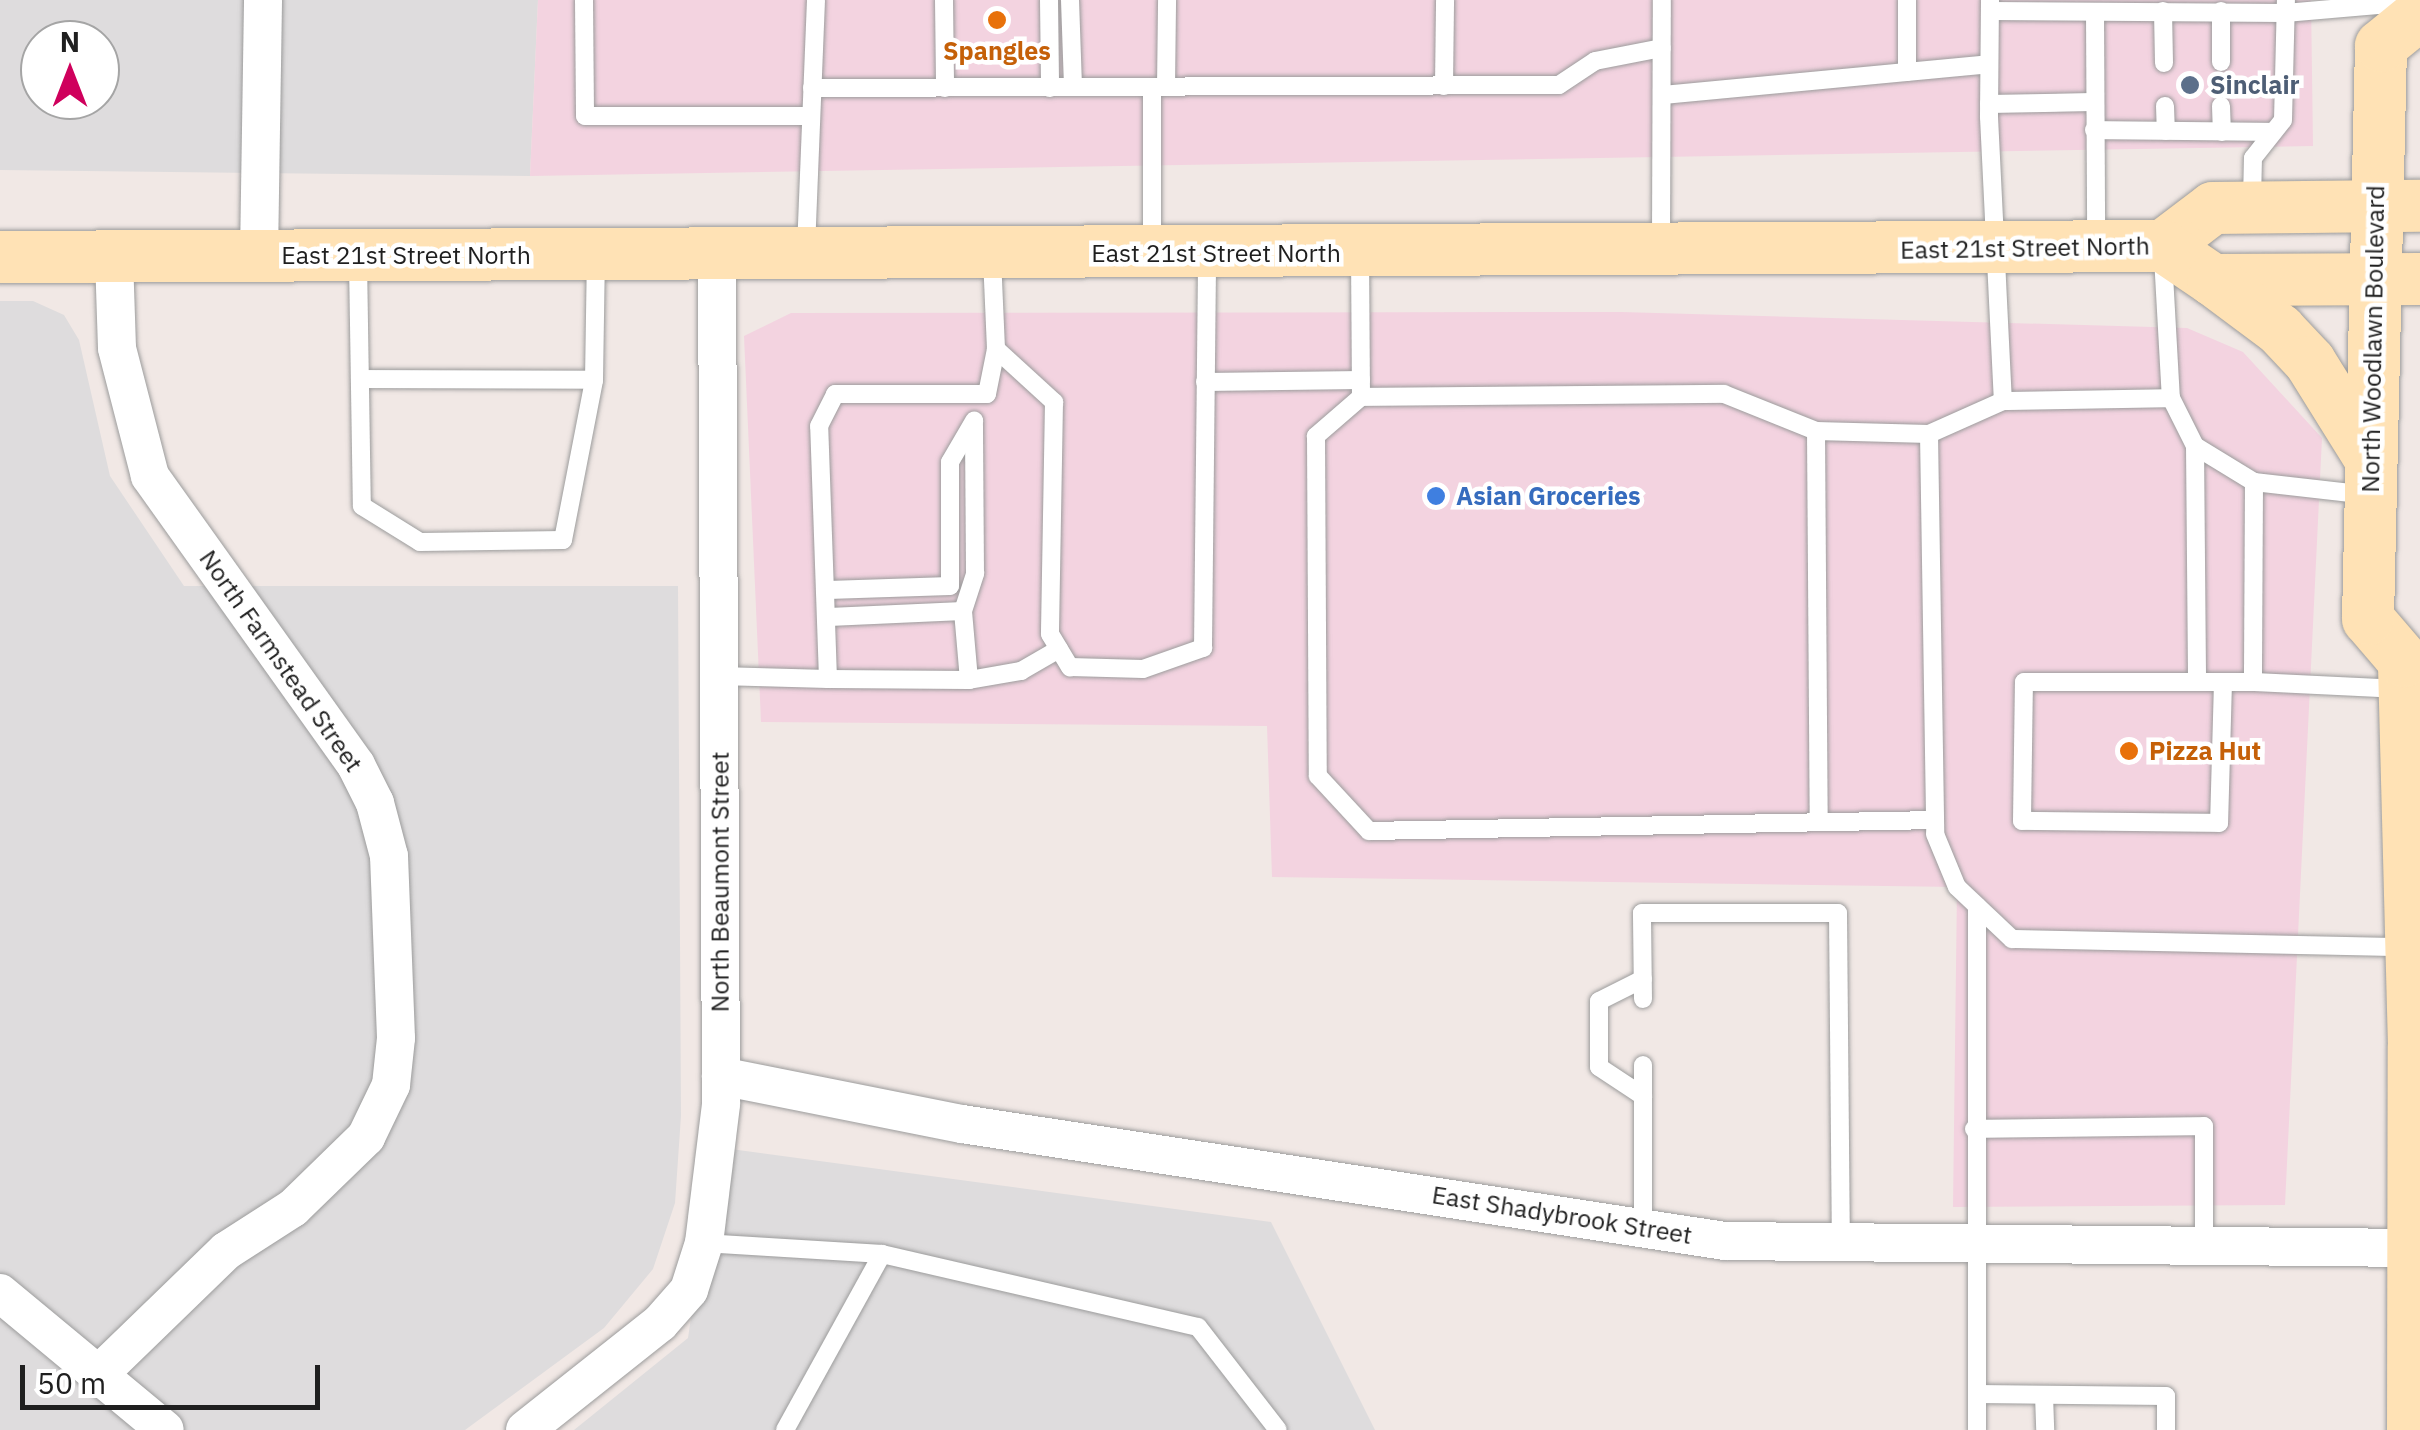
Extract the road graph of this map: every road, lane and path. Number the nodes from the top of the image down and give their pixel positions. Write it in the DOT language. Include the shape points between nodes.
graph roads {
  1 [pos="263,0"];
  2 [pos="584,0"];
  3 [pos="816,0"];
  4 [pos="944,0"];
  5 [pos="1049,0"];
  6 [pos="1070,0"];
  7 [pos="1167,0"];
  8 [pos="1445,0"];
  9 [pos="1662,0"];
  10 [pos="1907,0"];
  11 [pos="1990,5"];
  12 [pos="2285,6"];
  13 [pos="2221,11"];
  14 [pos="2415,11"];
  15 [pos="2164,12"];
  16 [pos="2095,13"];
  17 [pos="1662,48"];
  18 [pos="2220,62"];
  19 [pos="2164,63"];
  20 [pos="1989,64"];
  21 [pos="1907,72"];
  22 [pos="1444,86"];
  23 [pos="1072,87"];
  24 [pos="1159,87"];
  25 [pos="812,88"];
  26 [pos="945,88"];
  27 [pos="1050,88"];
  28 [pos="1663,95"];
  29 [pos="2094,102"];
  30 [pos="1989,104"];
  31 [pos="2165,106"];
  32 [pos="2221,106"];
  33 [pos="811,116"];
  34 [pos="2094,130"];
  35 [pos="2166,131"];
  36 [pos="2222,132"];
  37 [pos="2273,132"];
  38 [pos="2398,206"];
  39 [pos="2252,207"];
  40 [pos="2163,246"];
  41 [pos="2000,248"];
  42 [pos="2096,248"];
  43 [pos="1360,253"];
  44 [pos="1661,253"];
  45 [pos="596,254"];
  46 [pos="716,254"];
  47 [pos="806,254"];
  48 [pos="992,254"];
  49 [pos="1152,254"];
  50 [pos="1206,254"];
  51 [pos="114,256"];
  52 [pos="259,256"];
  53 [pos="358,256"];
  54 [pos="0,257"];
  55 [pos="2213,280"];
  56 [pos="2398,280"];
  57 [pos="996,349"];
  58 [pos="360,379"];
  59 [pos="594,380"];
  60 [pos="1204,382"];
  61 [pos="1361,389"];
  62 [pos="974,396"];
  63 [pos="2171,398"];
  64 [pos="2004,401"];
  65 [pos="974,421"];
  66 [pos="1816,431"];
  67 [pos="1929,434"];
  68 [pos="2195,446"];
  69 [pos="2370,478"];
  70 [pos="2254,482"];
  71 [pos="828,590"];
  72 [pos="964,611"];
  73 [pos="829,617"];
  74 [pos="1059,649"];
  75 [pos="719,676"];
  76 [pos="828,679"];
  77 [pos="969,680"];
  78 [pos="2197,682"];
  79 [pos="2223,682"];
  80 [pos="2253,682"];
  81 [pos="2411,684"];
  82 [pos="1934,820"];
  83 [pos="1819,822"];
  84 [pos="1978,906"];
  85 [pos="2408,946"];
  86 [pos="1643,979"];
  87 [pos="1643,999"];
  88 [pos="2418,1047"];
  89 [pos="1643,1064"];
  90 [pos="721,1076"];
  91 [pos="1643,1096"];
  92 [pos="1974,1129"];
  93 [pos="1643,1227"];
  94 [pos="704,1243"];
  95 [pos="1841,1243"];
  96 [pos="1976,1245"];
  97 [pos="2204,1247"];
  98 [pos="2414,1248"];
  99 [pos="882,1254"];
  100 [pos="0,1293"];
  101 [pos="100,1374"];
  102 [pos="1977,1394"];
  103 [pos="2044,1395"];
  104 [pos="164,1430"];
  105 [pos="525,1430"];
  106 [pos="785,1430"];
  107 [pos="1278,1430"];
  108 [pos="1977,1430"];
  109 [pos="2045,1430"];
  110 [pos="2166,1430"];
  111 [pos="2413,1430"];
  1 -- 52 [label="street"];
  2 -- 33 [label="lane" via="585,116"];
  3 -- 25 [label="lane"];
  4 -- 26 [label="lane"];
  5 -- 27 [label="lane"];
  6 -- 23 [label="lane"];
  7 -- 24 [label="lane"];
  8 -- 22 [label="lane"];
  9 -- 17 [label="lane"];
  10 -- 21 [label="lane"];
  11 -- 16 [label="lane"];
  11 -- 20 [label="lane"];
  12 -- 13 [label="lane"];
  12 -- 14 [label="lane"];
  12 -- 37 [label="lane" via="2282,120"];
  13 -- 15 [label="lane"];
  13 -- 18 [label="lane"];
  14 -- 38 [label="main road, North Woodlawn Boulevard" via="2380,46"];
  15 -- 16 [label="lane"];
  15 -- 19 [label="lane"];
  16 -- 29 [label="lane"];
  17 -- 22 [label="lane" via="1595,61 1559,85"];
  17 -- 28 [label="lane"];
  20 -- 21 [label="lane"];
  20 -- 30 [label="lane"];
  21 -- 28 [label="lane"];
  22 -- 24 [label="lane"];
  23 -- 24 [label="lane"];
  23 -- 27 [label="lane"];
  24 -- 49 [label="lane"];
  25 -- 26 [label="lane"];
  25 -- 33 [label="lane"];
  26 -- 27 [label="lane"];
  28 -- 44 [label="lane"];
  29 -- 30 [label="lane"];
  29 -- 34 [label="lane"];
  30 -- 41 [label="lane"];
  31 -- 35 [label="lane"];
  32 -- 36 [label="lane"];
  33 -- 47 [label="lane"];
  34 -- 35 [label="lane"];
  34 -- 42 [label="lane"];
  35 -- 36 [label="lane"];
  36 -- 37 [label="lane"];
  37 -- 39 [label="lane" via="2254,158"];
  38 -- 39 [label="main road"];
  38 -- 56 [label="main road, North Woodlawn Boulevard"];
  39 -- 40 [label="main road" via="2200,212"];
  40 -- 42 [label="main road, East 21st Street North"];
  40 -- 55 [label="main road, East 21st Street North"];
  40 -- 63 [label="lane"];
  41 -- 42 [label="main road, East 21st Street North"];
  41 -- 44 [label="main road, East 21st Street North"];
  41 -- 64 [label="lane"];
  43 -- 44 [label="main road, East 21st Street North"];
  43 -- 50 [label="main road, East 21st Street North"];
  43 -- 61 [label="lane"];
  45 -- 46 [label="main road, East 21st Street North"];
  45 -- 53 [label="main road, East 21st Street North"];
  45 -- 59 [label="lane"];
  46 -- 47 [label="main road, East 21st Street North"];
  46 -- 75 [label="street, North Beaumont Street"];
  47 -- 48 [label="main road, East 21st Street North"];
  48 -- 49 [label="main road, East 21st Street North"];
  48 -- 57 [label="lane"];
  49 -- 50 [label="main road, East 21st Street North"];
  50 -- 60 [label="lane"];
  51 -- 52 [label="main road, East 21st Street North"];
  51 -- 54 [label="main road, East 21st Street North"];
  51 -- 101 [label="street, North Farmstead Street" via="117,348 150,476 356,765 375,803 389,856 396,1038 391,1085 366,1137 293,1208 226,1251"];
  52 -- 53 [label="main road, East 21st Street North"];
  53 -- 58 [label="lane"];
  55 -- 56 [label="main road"];
  55 -- 69 [label="main road, East 21st Street North" via="2280,330 2310,362"];
  56 -- 69 [label="main road, North Woodlawn Boulevard"];
  57 -- 62 [label="lane" via="987,394"];
  57 -- 74 [label="lane" via="1054,402 1050,634"];
  58 -- 59 [label="lane"];
  58 -- 59 [label="lane" via="362,506 420,542 564,540"];
  60 -- 61 [label="lane"];
  60 -- 74 [label="lane" via="1204,648 1142,669 1070,667"];
  61 -- 66 [label="lane" via="1724,394"];
  61 -- 83 [label="lane" via="1316,436 1318,776 1369,830"];
  62 -- 65 [label="lane"];
  62 -- 71 [label="lane" via="835,394 819,426"];
  63 -- 64 [label="lane"];
  63 -- 68 [label="lane"];
  64 -- 67 [label="lane"];
  65 -- 71 [label="lane" via="950,462 950,586"];
  65 -- 72 [label="lane" via="974,573"];
  66 -- 67 [label="lane"];
  66 -- 83 [label="lane"];
  67 -- 82 [label="lane"];
  68 -- 70 [label="lane"];
  68 -- 78 [label="lane"];
  69 -- 70 [label="lane"];
  69 -- 81 [label="main road, North Woodlawn Boulevard" via="2368,619"];
  70 -- 80 [label="lane"];
  71 -- 73 [label="lane"];
  72 -- 73 [label="lane"];
  72 -- 77 [label="lane"];
  73 -- 76 [label="lane"];
  74 -- 77 [label="lane" via="1021,671"];
  75 -- 76 [label="lane"];
  75 -- 90 [label="street, North Beaumont Street"];
  76 -- 77 [label="lane"];
  78 -- 79 [label="lane"];
  78 -- 79 [label="lane" via="2024,682 2022,820 2219,822"];
  79 -- 80 [label="lane"];
  80 -- 81 [label="lane"];
  81 -- 85 [label="main road"];
  82 -- 83 [label="lane"];
  82 -- 84 [label="lane" via="1957,887"];
  84 -- 85 [label="lane" via="2012,938"];
  84 -- 92 [label="lane"];
  85 -- 88 [label="main road"];
  86 -- 87 [label="lane"];
  86 -- 91 [label="lane" via="1599,1001 1599,1066"];
  86 -- 95 [label="lane" via="1642,912 1838,912"];
  88 -- 98 [label="main road"];
  89 -- 91 [label="lane"];
  90 -- 93 [label="street, East Shadybrook Street" via="962,1124"];
  90 -- 94 [label="street, North Beaumont Street"];
  91 -- 93 [label="lane"];
  92 -- 96 [label="lane"];
  92 -- 97 [label="lane" via="2204,1126"];
  93 -- 95 [label="street, East Shadybrook Street" via="1725,1241"];
  94 -- 99 [label="lane"];
  94 -- 105 [label="street, North Beaumont Street" via="689,1290 660,1324"];
  95 -- 96 [label="street, East Shadybrook Street"];
  96 -- 97 [label="street, East Shadybrook Street"];
  96 -- 102 [label="lane"];
  97 -- 98 [label="street, East Shadybrook Street"];
  98 -- 111 [label="main road"];
  99 -- 106 [label="lane"];
  99 -- 107 [label="lane" via="1198,1328"];
  100 -- 101 [label="street"];
  101 -- 104 [label="street"];
  102 -- 103 [label="lane"];
  102 -- 108 [label="lane"];
  103 -- 109 [label="lane"];
  103 -- 110 [label="lane" via="2166,1396"];
}
